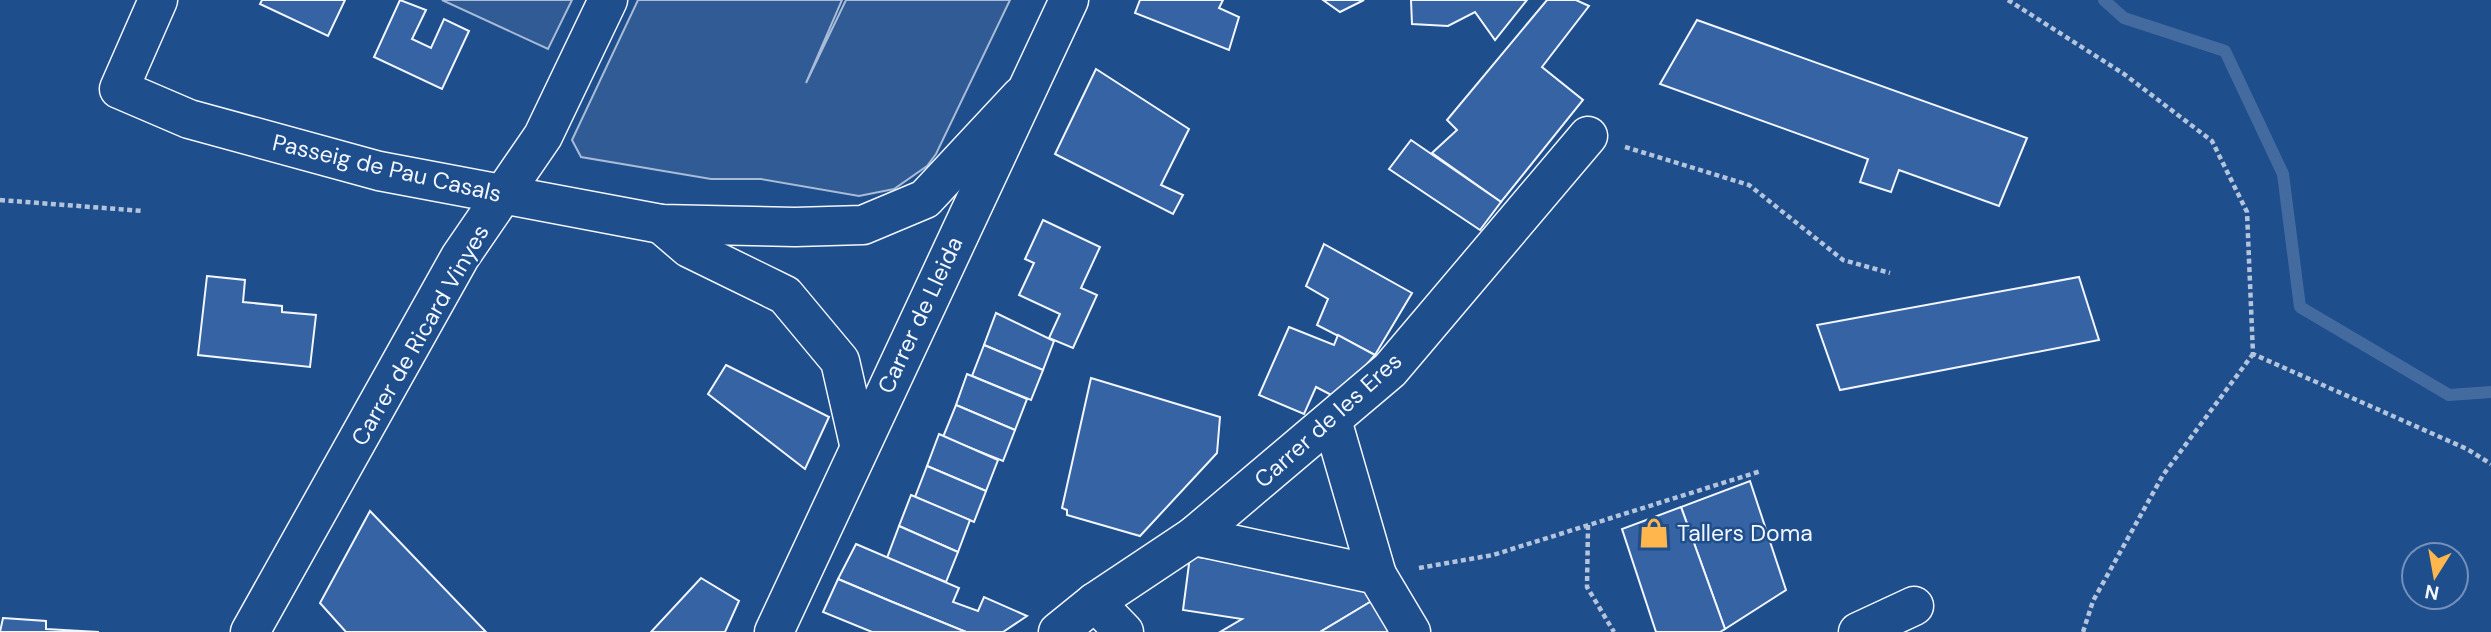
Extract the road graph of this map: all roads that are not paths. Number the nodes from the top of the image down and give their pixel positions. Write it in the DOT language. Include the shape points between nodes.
graph roads {
  1 [pos="158,0"];
  2 [pos="608,0"];
  3 [pos="1069,0"];
  4 [pos="1025,92"];
  5 [pos="1588,136"];
  6 [pos="504,196"];
  7 [pos="661,224"];
  8 [pos="1332,420"];
  9 [pos="859,444"];
  10 [pos="1194,536"];
  11 [pos="1377,575"];
  12 [pos="1095,602"];
  13 [pos="1914,606"];
  14 [pos="250,632"];
  15 [pos="774,632"];
  16 [pos="1058,632"];
  17 [pos="1124,632"];
  18 [pos="1411,632"];
  19 [pos="1858,632"];
  1 -- 6 [label="street, Passeig de Pau Casals" via="119,89 189,119 379,171"];
  2 -- 6 [label="street, Carrer de Ricard Vinyes" via="543,136"];
  3 -- 4 [label="street, Carrer de Lleida"];
  4 -- 7 [label="street, Passeig de Pau Casals" via="925,199 863,225"];
  4 -- 9 [label="street, Carrer de Lleida"];
  5 -- 8 [label="street, Carrer de les Eres" via="1390,370"];
  6 -- 7 [label="street, Passeig de Pau Casals"];
  6 -- 14 [label="street, Carrer de Ricard Vinyes" via="460,257"];
  7 -- 9 [label="street" via="689,248 785,295 840,361"];
  8 -- 10 [label="street, Carrer de les Eres"];
  8 -- 11 [label="street"];
  9 -- 15 [label="street, Carrer de Lleida"];
  10 -- 11 [label="street"];
  10 -- 12 [label="street, Carrer de les Eres"];
  11 -- 18 [label="street"];
  12 -- 16 [label="street, Carrer de les Eres"];
  12 -- 17 [label="street"];
  13 -- 19 [label="street"];
}
